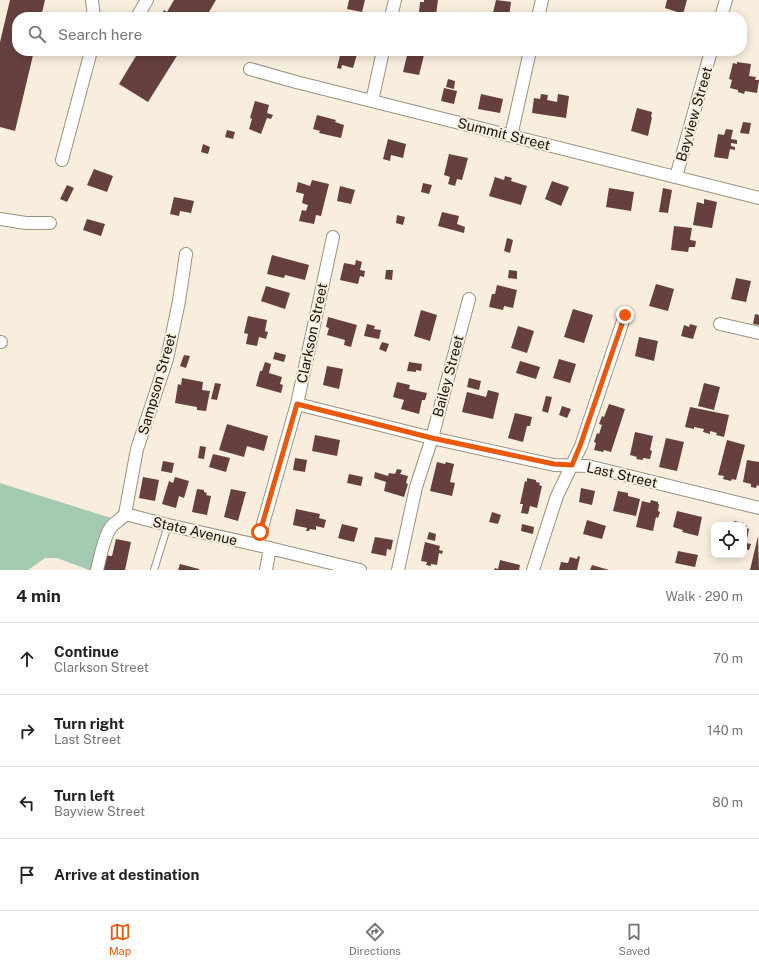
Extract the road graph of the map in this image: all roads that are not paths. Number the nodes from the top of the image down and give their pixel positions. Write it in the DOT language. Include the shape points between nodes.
graph roads {
  1 [pos="92,0"];
  2 [pos="147,0"];
  3 [pos="395,0"];
  4 [pos="542,0"];
  5 [pos="726,0"];
  6 [pos="93,12"];
  7 [pos="140,12"];
  8 [pos="392,12"];
  9 [pos="539,12"];
  10 [pos="722,12"];
  11 [pos="90,56"];
  12 [pos="382,56"];
  13 [pos="529,56"];
  14 [pos="710,56"];
  15 [pos="250,69"];
  16 [pos="372,101"];
  17 [pos="511,136"];
  18 [pos="62,160"];
  19 [pos="676,177"];
  20 [pos="759,198"];
  21 [pos="0,219"];
  22 [pos="50,223"];
  23 [pos="333,237"];
  24 [pos="186,254"];
  25 [pos="469,299"];
  26 [pos="625,315"];
  27 [pos="720,324"];
  28 [pos="759,333"];
  29 [pos="297,404"];
  30 [pos="432,438"];
  31 [pos="572,465"];
  32 [pos="759,508"];
  33 [pos="124,514"];
  34 [pos="168,525"];
  35 [pos="257,545"];
  36 [pos="270,548"];
  37 [pos="97,570"];
  38 [pos="154,570"];
  39 [pos="266,570"];
  40 [pos="360,570"];
  41 [pos="398,570"];
  42 [pos="533,570"];
  1 -- 6 [label="street"];
  2 -- 7 [label="street"];
  3 -- 8 [label="street"];
  4 -- 9 [label="street"];
  5 -- 10 [label="street"];
  11 -- 18 [label="street"];
  12 -- 16 [label="street"];
  13 -- 17 [label="street"];
  14 -- 19 [label="street, Bayview Street"];
  15 -- 16 [label="street, Summit Street"];
  16 -- 17 [label="street, Summit Street"];
  17 -- 19 [label="street, Summit Street"];
  19 -- 20 [label="street, Summit Street"];
  21 -- 22 [label="street"];
  23 -- 29 [label="street, Clarkson Street"];
  24 -- 33 [label="street, Sampson Street" via="167,359 137,449"];
  25 -- 30 [label="street, Bailey Street"];
  26 -- 31 [label="street"];
  27 -- 28 [label="street"];
  29 -- 30 [label="street, Last Street"];
  29 -- 35 [label="street, Clarkson Street"];
  30 -- 31 [label="street, Last Street" via="554,464"];
  30 -- 41 [label="street, Bailey Street" via="416,487"];
  31 -- 32 [label="street, Last Street" via="588,466"];
  31 -- 42 [label="street" via="557,496"];
  33 -- 34 [label="street, State Avenue"];
  33 -- 37 [label="street" via="107,533"];
  34 -- 35 [label="street, State Avenue"];
  34 -- 38 [label="lane"];
  35 -- 36 [label="street, State Avenue"];
  36 -- 39 [label="street"];
  36 -- 40 [label="street, State Avenue"];
}
